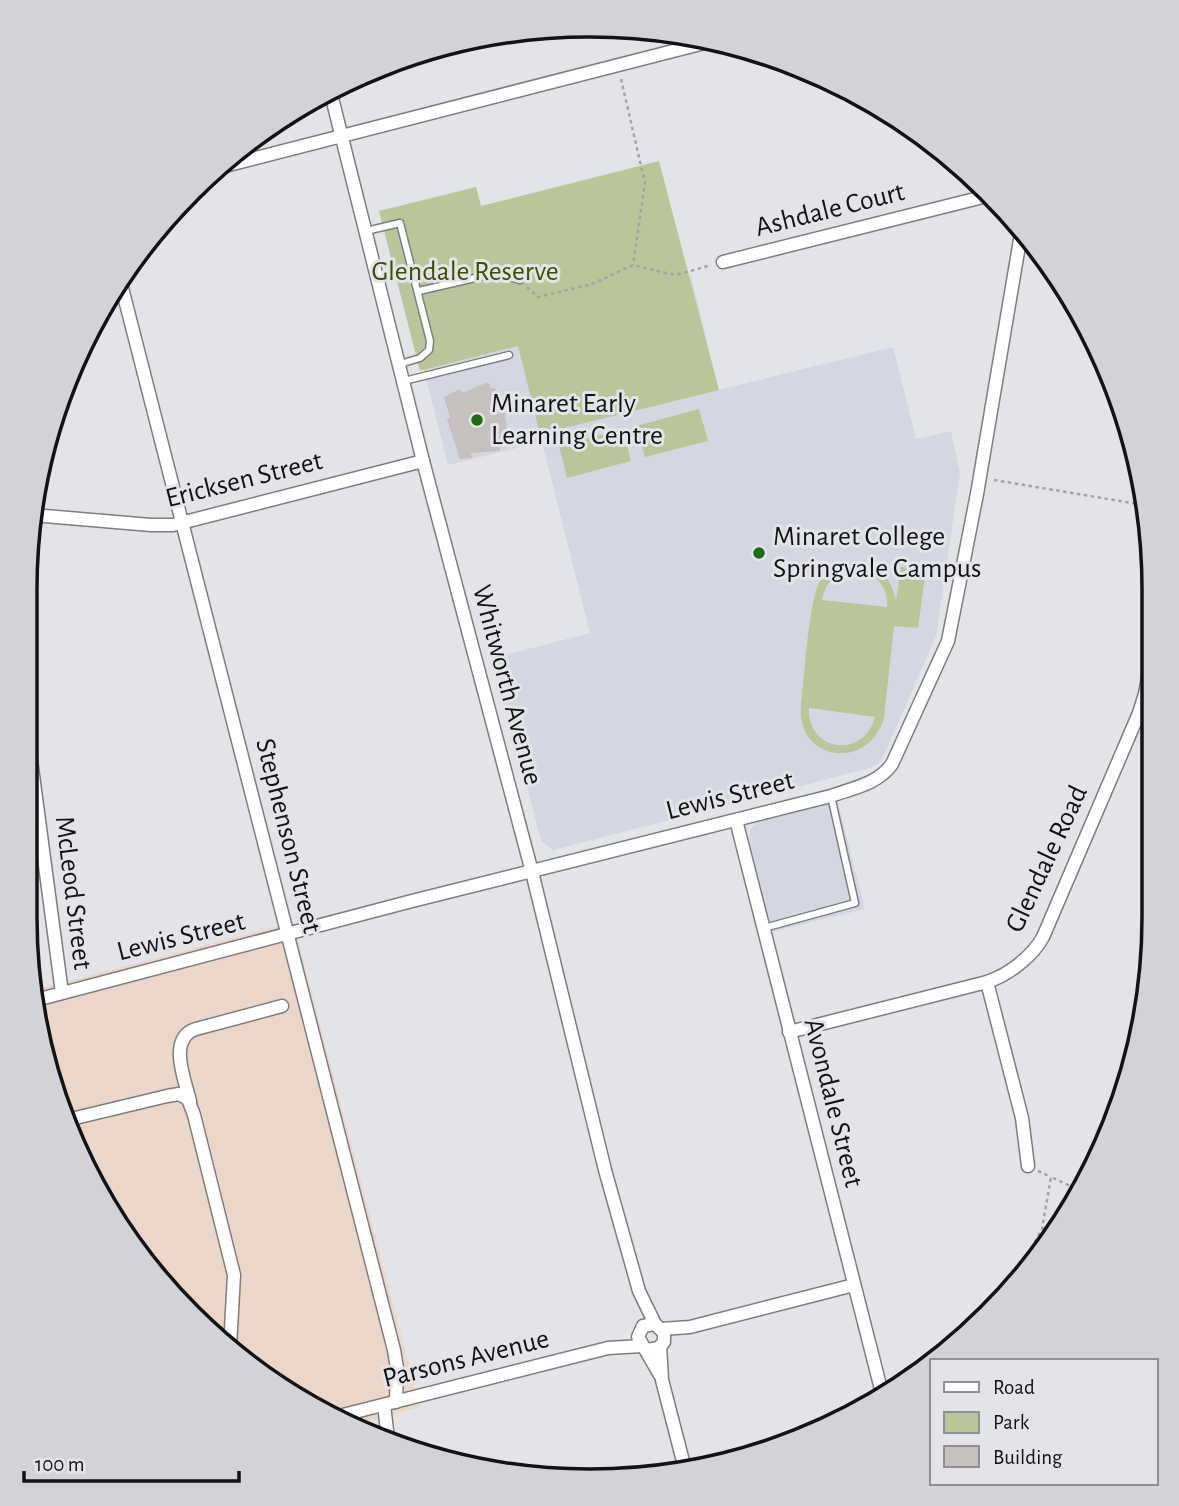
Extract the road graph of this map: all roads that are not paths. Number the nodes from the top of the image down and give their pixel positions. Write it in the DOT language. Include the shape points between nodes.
graph roads {
  1 [pos="692,46"];
  2 [pos="333,101"];
  3 [pos="342,136"];
  4 [pos="239,162"];
  5 [pos="979,198"];
  6 [pos="366,231"];
  7 [pos="1019,243"];
  8 [pos="723,262"];
  9 [pos="520,280"];
  10 [pos="419,291"];
  11 [pos="123,293"];
  12 [pos="509,355"];
  13 [pos="400,365"];
  14 [pos="404,381"];
  15 [pos="423,461"];
  16 [pos="41,515"];
  17 [pos="182,523"];
  18 [pos="1142,704"];
  19 [pos="831,796"];
  20 [pos="37,805"];
  21 [pos="736,820"];
  22 [pos="532,872"];
  23 [pos="763,928"];
  24 [pos="288,935"];
  25 [pos="987,982"];
  26 [pos="62,993"];
  27 [pos="43,998"];
  28 [pos="282,1006"];
  29 [pos="789,1032"];
  30 [pos="191,1105"];
  31 [pos="75,1118"];
  32 [pos="1028,1166"];
  33 [pos="854,1285"];
  34 [pos="639,1291"];
  35 [pos="658,1326"];
  36 [pos="690,1327"];
  37 [pos="640,1331"];
  38 [pos="231,1337"];
  39 [pos="662,1345"];
  40 [pos="608,1348"];
  41 [pos="645,1348"];
  42 [pos="662,1380"];
  43 [pos="880,1386"];
  44 [pos="390,1404"];
  45 [pos="349,1414"];
  46 [pos="388,1431"];
  47 [pos="683,1461"];
  1 -- 3 [label="street"];
  2 -- 3 [label="street, Whitworth Avenue"];
  3 -- 4 [label="street"];
  3 -- 6 [label="street, Whitworth Avenue"];
  5 -- 8 [label="street, Ashdale Court"];
  6 -- 10 [label="lane" via="400,223"];
  6 -- 13 [label="street, Whitworth Avenue"];
  7 -- 19 [label="street, Lewis Street" via="948,642 884,775"];
  9 -- 10 [label="lane" via="496,273"];
  10 -- 13 [label="lane" via="429,349 420,358"];
  11 -- 17 [label="street, Stephenson Street"];
  12 -- 14 [label="lane"];
  13 -- 14 [label="street, Whitworth Avenue"];
  14 -- 15 [label="street, Whitworth Avenue"];
  15 -- 17 [label="street, Ericksen Street"];
  15 -- 22 [label="street, Whitworth Avenue"];
  16 -- 17 [label="street, Ericksen Street" via="151,525"];
  17 -- 24 [label="street, Stephenson Street"];
  18 -- 25 [label="street, Glendale Road" via="1042,937 1009,972"];
  19 -- 21 [label="street, Lewis Street"];
  19 -- 23 [label="lane" via="855,903"];
  20 -- 26 [label="street, McLeod Street"];
  21 -- 22 [label="street, Lewis Street"];
  21 -- 23 [label="street, Avondale Street"];
  22 -- 24 [label="street, Lewis Street"];
  22 -- 34 [label="street, Whitworth Avenue"];
  23 -- 29 [label="street, Avondale Street"];
  24 -- 26 [label="street, Lewis Street"];
  24 -- 44 [label="street, Stephenson Street" via="394,1350 397,1368"];
  25 -- 29 [label="street, Glendale Road"];
  25 -- 32 [label="street" via="1022,1118"];
  26 -- 27 [label="street, Lewis Street"];
  28 -- 30 [label="street" via="188,1031 180,1056"];
  29 -- 33 [label="street, Avondale Street"];
  30 -- 31 [label="street" via="179,1094"];
  30 -- 38 [label="street" via="234,1275"];
  33 -- 36 [label="street"];
  33 -- 43 [label="street, Avondale Street"];
  34 -- 35 [label="street, Whitworth Avenue"];
  34 -- 37 [label="street, Whitworth Avenue"];
  35 -- 36 [label="street"];
  35 -- 37 [label="street" via="647,1324"];
  35 -- 39 [label="street" via="664,1334"];
  36 -- 39 [label="street"];
  37 -- 40 [label="street, Parsons Avenue"];
  37 -- 41 [label="street" via="639,1341"];
  39 -- 41 [label="street" via="655,1350"];
  39 -- 42 [label="street"];
  40 -- 41 [label="street, Parsons Avenue"];
  40 -- 44 [label="street, Parsons Avenue"];
  41 -- 42 [label="street"];
  42 -- 47 [label="street"];
  44 -- 45 [label="street, Parsons Avenue"];
  44 -- 46 [label="street, Stephenson Street"];
}
